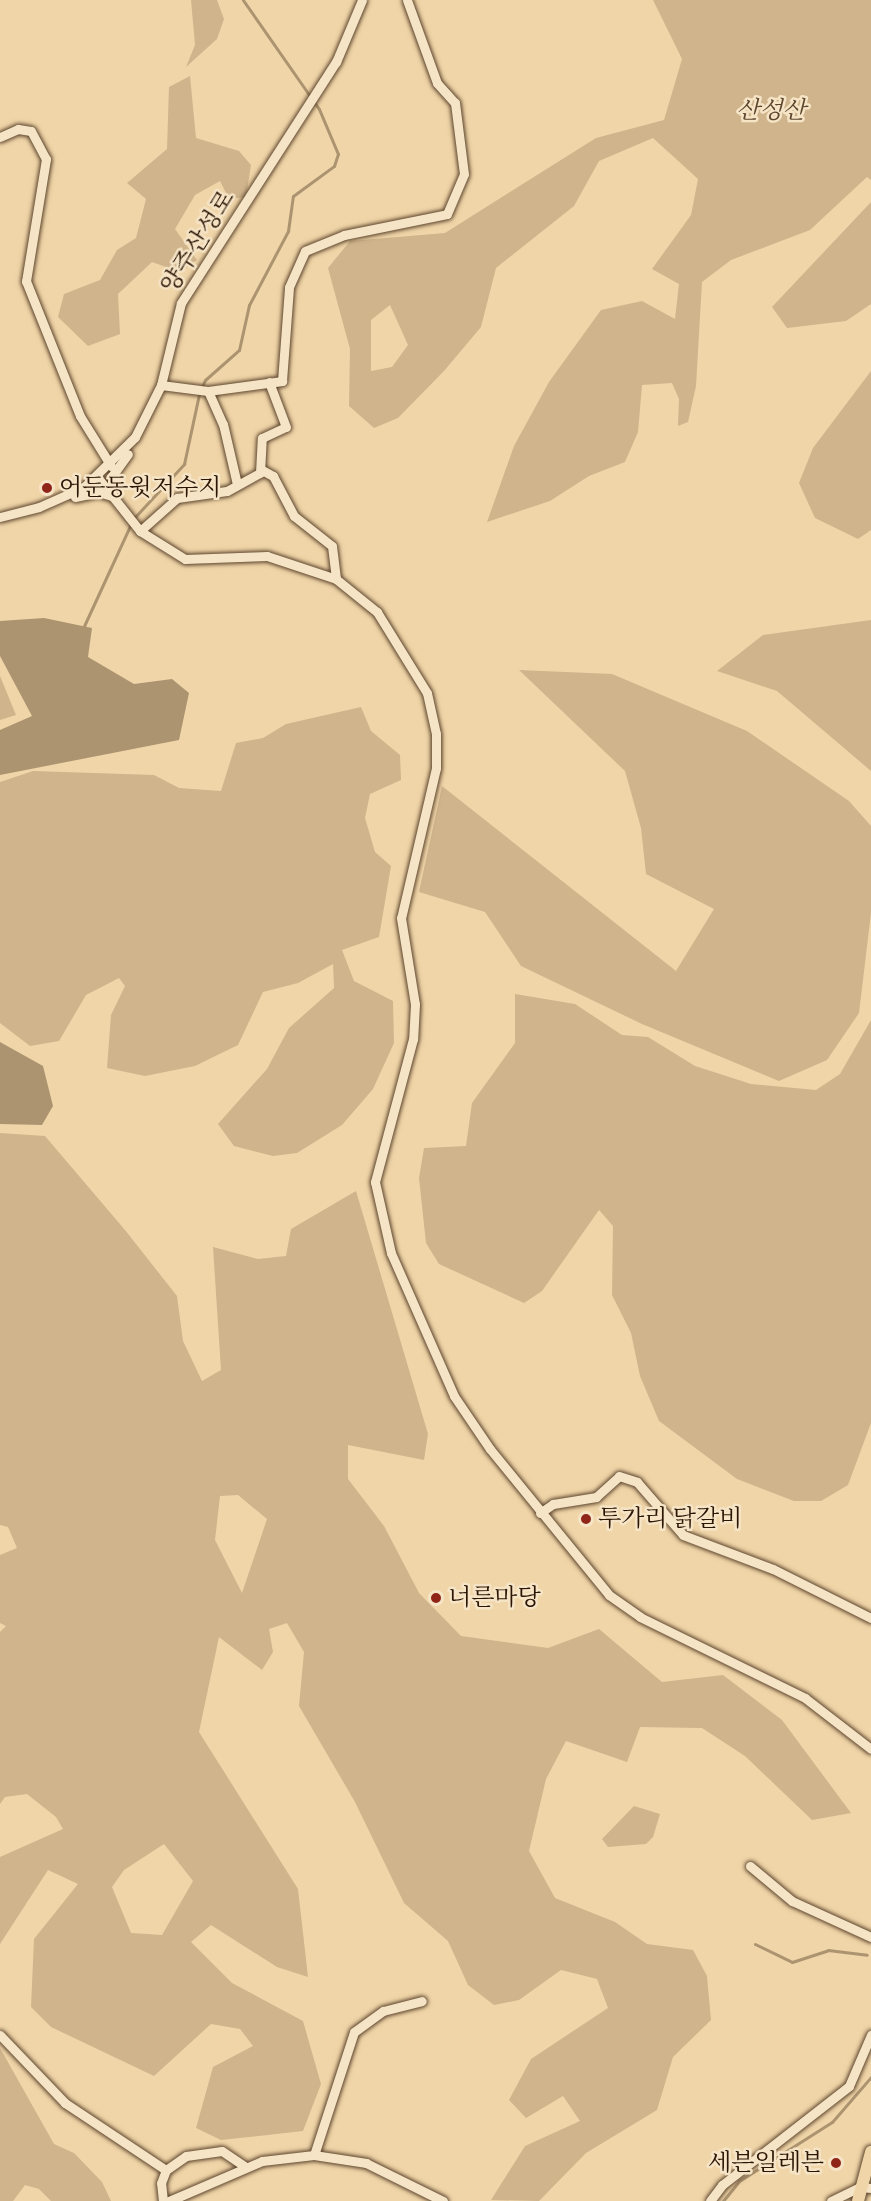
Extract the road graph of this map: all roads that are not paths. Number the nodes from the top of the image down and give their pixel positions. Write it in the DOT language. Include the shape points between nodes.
graph roads {
  1 [pos="362,0"];
  2 [pos="406,0"];
  3 [pos="0,137"];
  4 [pos="269,382"];
  5 [pos="161,385"];
  6 [pos="203,390"];
  7 [pos="135,437"];
  8 [pos="111,466"];
  9 [pos="262,470"];
  10 [pos="99,478"];
  11 [pos="237,484"];
  12 [pos="112,496"];
  13 [pos="48,504"];
  14 [pos="0,517"];
  15 [pos="139,529"];
  16 [pos="336,579"];
  17 [pos="540,1513"];
  18 [pos="871,1618"];
  19 [pos="871,1749"];
  20 [pos="750,1866"];
  21 [pos="871,1937"];
  22 [pos="422,2001"];
  23 [pos="0,2035"];
  24 [pos="871,2035"];
  25 [pos="871,2152"];
  26 [pos="314,2155"];
  27 [pos="246,2167"];
  28 [pos="166,2170"];
  29 [pos="725,2183"];
  30 [pos="866,2188"];
  31 [pos="164,2201"];
  32 [pos="169,2201"];
  33 [pos="443,2201"];
  34 [pos="710,2201"];
  35 [pos="717,2201"];
  36 [pos="831,2201"];
  37 [pos="858,2201"];
  1 -- 5 [label="street, 양주산성로" via="317,92 181,303"];
  2 -- 4 [label="street" via="437,83 455,103 464,174 447,214 344,235 305,251 289,287 282,381"];
  3 -- 8 [label="street" via="18,129 31,131 46,159 47,175 38,193 26,281 81,416"];
  4 -- 6 [label="street"];
  4 -- 9 [label="street" via="286,427 262,438"];
  5 -- 6 [label="street"];
  5 -- 7 [label="street, 양주산성로"];
  6 -- 11 [label="street" via="223,424"];
  7 -- 8 [label="street, 양주산성로"];
  7 -- 12 [label="street" via="112,476"];
  8 -- 10 [label="street, 양주산성로"];
  9 -- 11 [label="street"];
  9 -- 16 [label="street" via="273,476 294,516 332,546"];
  10 -- 12 [label="street"];
  10 -- 13 [label="street, 양주산성로"];
  11 -- 15 [label="street" via="227,492 177,498"];
  12 -- 13 [label="street" via="92,492 57,506"];
  12 -- 15 [label="street"];
  13 -- 14 [label="street, 양주산성로"];
  15 -- 16 [label="street" via="185,559 267,556"];
  16 -- 17 [label="street" via="377,612 408,656 427,693 436,734 436,768 403,890 401,918 415,1004 413,1039 375,1182 380,1220 417,1321 454,1396"];
  17 -- 18 [label="street" via="553,1504 596,1497 619,1476 637,1482 683,1535 772,1569"];
  17 -- 19 [label="street" via="609,1595 640,1617 805,1698"];
  20 -- 21 [label="street" via="792,1901"];
  22 -- 26 [label="street" via="383,2011 354,2032"];
  23 -- 28 [label="street" via="65,2103"];
  24 -- 29 [label="street" via="849,2086"];
  25 -- 30 [label="main road"];
  26 -- 27 [label="street"];
  26 -- 33 [label="street" via="366,2163"];
  27 -- 28 [label="street" via="222,2151 202,2152"];
  27 -- 32 [label="street"];
  28 -- 31 [label="street" via="161,2183"];
  29 -- 34 [label="street"];
  29 -- 35 [label="street"];
  30 -- 36 [label="street"];
  30 -- 37 [label="main road"];
}
